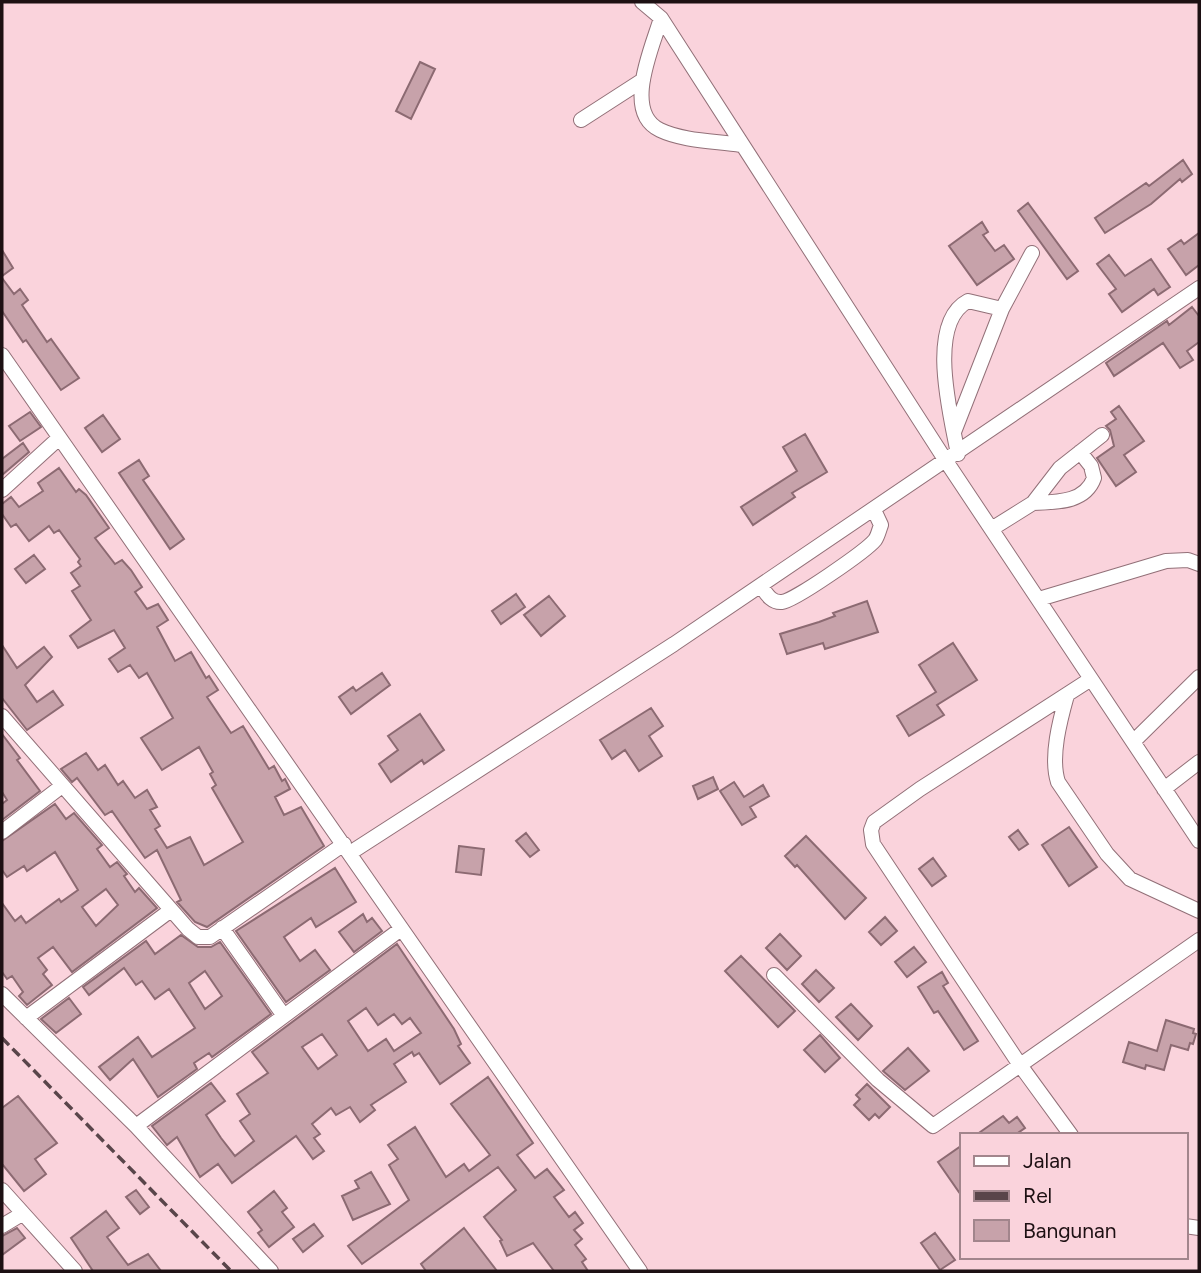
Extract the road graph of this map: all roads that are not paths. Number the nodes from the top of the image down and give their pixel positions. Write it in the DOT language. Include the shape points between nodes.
graph roads {
  1 [pos="642,2"];
  2 [pos="661,18"];
  3 [pos="643,80"];
  4 [pos="581,120"];
  5 [pos="741,145"];
  6 [pos="1032,253"];
  7 [pos="1199,288"];
  8 [pos="1002,309"];
  9 [pos="2,355"];
  10 [pos="954,433"];
  11 [pos="1102,435"];
  12 [pos="59,438"];
  13 [pos="1080,452"];
  14 [pos="952,458"];
  15 [pos="2,490"];
  16 [pos="1033,503"];
  17 [pos="874,510"];
  18 [pos="993,528"];
  19 [pos="1199,564"];
  20 [pos="761,586"];
  21 [pos="1039,598"];
  22 [pos="1199,677"];
  23 [pos="1091,679"];
  24 [pos="1067,695"];
  25 [pos="2,716"];
  26 [pos="1133,741"];
  27 [pos="1199,762"];
  28 [pos="62,786"];
  29 [pos="1164,789"];
  30 [pos="2,832"];
  31 [pos="1199,841"];
  32 [pos="347,849"];
  33 [pos="171,910"];
  34 [pos="1199,911"];
  35 [pos="222,928"];
  36 [pos="401,929"];
  37 [pos="1199,940"];
  38 [pos="774,975"];
  39 [pos="2,994"];
  40 [pos="284,1016"];
  41 [pos="26,1018"];
  42 [pos="1020,1065"];
  43 [pos="136,1126"];
  44 [pos="1070,1133"];
  45 [pos="2,1190"];
  46 [pos="22,1213"];
  47 [pos="2,1226"];
  48 [pos="75,1271"];
  49 [pos="271,1271"];
  50 [pos="639,1271"];
  1 -- 2 [label="street"];
  2 -- 3 [label="street"];
  2 -- 5 [label="street"];
  3 -- 4 [label="street"];
  3 -- 5 [label="street" via="640,102 657,129"];
  5 -- 14 [label="street"];
  6 -- 8 [label="street"];
  7 -- 14 [label="street"];
  8 -- 10 [label="street"];
  8 -- 10 [label="street" via="968,301 953,312 947,325 946,382"];
  9 -- 12 [label="street"];
  10 -- 14 [label="street"];
  11 -- 13 [label="street"];
  12 -- 15 [label="street"];
  12 -- 32 [label="street"];
  13 -- 16 [label="street" via="1060,468"];
  13 -- 16 [label="street" via="1091,466 1092,485 1076,498"];
  14 -- 17 [label="street"];
  14 -- 18 [label="street"];
  16 -- 18 [label="street"];
  17 -- 20 [label="street"];
  17 -- 20 [label="street" via="881,524 875,540 820,580 778,602"];
  18 -- 21 [label="street"];
  19 -- 21 [label="street" via="1166,561"];
  20 -- 32 [label="street"];
  21 -- 23 [label="street"];
  22 -- 26 [label="street"];
  23 -- 24 [label="street"];
  23 -- 26 [label="street"];
  24 -- 34 [label="street" via="1060,718 1058,782 1107,854 1130,879"];
  24 -- 42 [label="street" via="919,789 874,822 871,830 873,844"];
  25 -- 28 [label="street"];
  26 -- 29 [label="street"];
  27 -- 29 [label="street"];
  28 -- 30 [label="street"];
  28 -- 33 [label="street"];
  29 -- 31 [label="street"];
  32 -- 35 [label="street"];
  32 -- 36 [label="street"];
  33 -- 35 [label="street" via="198,937 209,937"];
  33 -- 41 [label="street"];
  35 -- 40 [label="street"];
  36 -- 40 [label="street"];
  36 -- 50 [label="street"];
  37 -- 42 [label="street"];
  38 -- 42 [label="street" via="928,1124 938,1124"];
  39 -- 41 [label="street"];
  40 -- 43 [label="street"];
  41 -- 43 [label="street"];
  42 -- 44 [label="street"];
  43 -- 49 [label="street"];
  45 -- 46 [label="street"];
  46 -- 47 [label="street"];
  46 -- 48 [label="street"];
}
